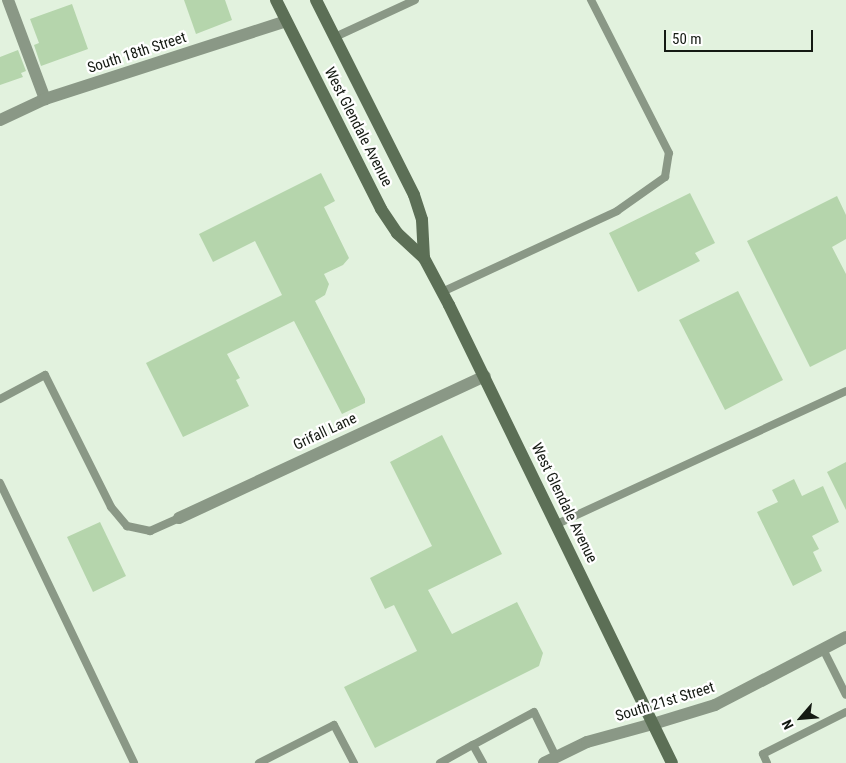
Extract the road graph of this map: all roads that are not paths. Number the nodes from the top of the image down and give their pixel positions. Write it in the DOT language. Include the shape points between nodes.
graph roads {
  1 [pos="8,0"];
  2 [pos="276,0"];
  3 [pos="316,0"];
  4 [pos="415,0"];
  5 [pos="592,0"];
  6 [pos="286,21"];
  7 [pos="335,37"];
  8 [pos="45,99"];
  9 [pos="0,120"];
  10 [pos="424,258"];
  11 [pos="442,292"];
  12 [pos="485,376"];
  13 [pos="846,391"];
  14 [pos="0,399"];
  15 [pos="0,483"];
  16 [pos="179,518"];
  17 [pos="557,524"];
  18 [pos="846,637"];
  19 [pos="823,649"];
  20 [pos="846,694"];
  21 [pos="846,712"];
  22 [pos="653,724"];
  23 [pos="473,745"];
  24 [pos="556,757"];
  25 [pos="134,763"];
  26 [pos="259,763"];
  27 [pos="354,763"];
  28 [pos="440,763"];
  29 [pos="482,763"];
  30 [pos="544,763"];
  31 [pos="672,763"];
  32 [pos="767,763"];
  1 -- 8 [label="street"];
  2 -- 6 [label="main road, West Glendale Avenue"];
  3 -- 7 [label="main road, West Glendale Avenue"];
  4 -- 7 [label="lane"];
  5 -- 11 [label="lane" via="669,154 665,177 617,211"];
  6 -- 8 [label="street, South 18th Street"];
  6 -- 10 [label="main road, West Glendale Avenue" via="381,209 397,233"];
  7 -- 10 [label="main road, West Glendale Avenue" via="414,195 422,220"];
  8 -- 9 [label="street, South 18th Street"];
  10 -- 11 [label="main road, West Glendale Avenue"];
  11 -- 12 [label="main road, West Glendale Avenue"];
  12 -- 16 [label="street, Grifall Lane"];
  12 -- 17 [label="main road, West Glendale Avenue"];
  13 -- 17 [label="lane"];
  14 -- 16 [label="lane" via="45,375 111,507 127,526 150,531"];
  15 -- 25 [label="lane"];
  17 -- 22 [label="main road, West Glendale Avenue"];
  18 -- 19 [label="street, South 21st Street"];
  19 -- 20 [label="lane"];
  19 -- 22 [label="street, South 21st Street" via="716,706"];
  21 -- 32 [label="lane" via="763,754"];
  22 -- 24 [label="street, South 21st Street" via="587,742"];
  22 -- 31 [label="main road, West Glendale Avenue"];
  23 -- 24 [label="lane" via="534,712"];
  23 -- 28 [label="lane"];
  23 -- 29 [label="lane"];
  24 -- 30 [label="street, South 21st Street"];
  26 -- 27 [label="lane" via="334,725"];
}
